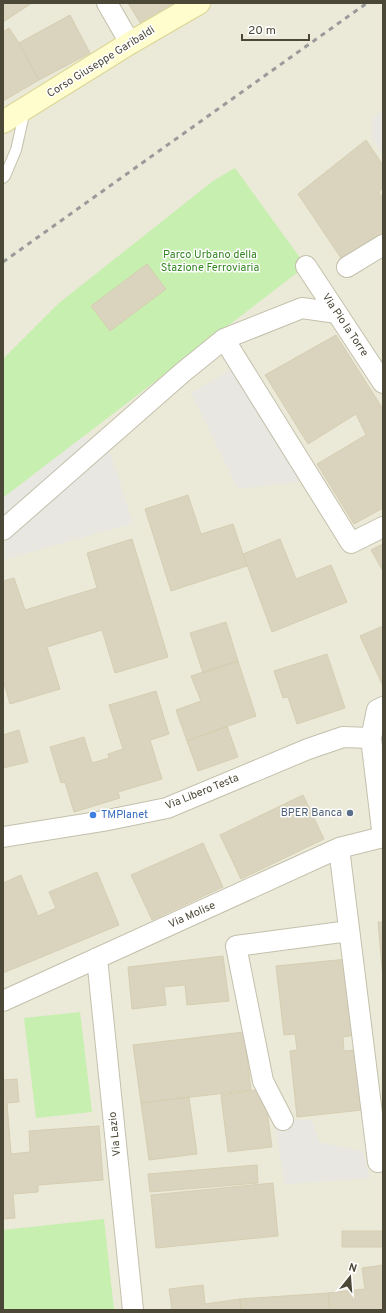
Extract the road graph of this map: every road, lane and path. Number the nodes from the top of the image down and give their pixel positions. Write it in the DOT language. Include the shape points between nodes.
graph roads {
  1 [pos="107,3"];
  2 [pos="199,3"];
  3 [pos="130,43"];
  4 [pos="25,108"];
  5 [pos="3,122"];
  6 [pos="3,178"];
  7 [pos="383,245"];
  8 [pos="306,266"];
  9 [pos="347,267"];
  10 [pos="337,313"];
  11 [pos="224,339"];
  12 [pos="382,378"];
  13 [pos="383,526"];
  14 [pos="3,530"];
  15 [pos="383,707"];
  16 [pos="371,738"];
  17 [pos="3,837"];
  18 [pos="383,838"];
  19 [pos="339,848"];
  20 [pos="349,931"];
  21 [pos="97,958"];
  22 [pos="3,1001"];
  23 [pos="283,1120"];
  24 [pos="376,1162"];
  25 [pos="133,1310"];
  1 -- 3 [label="street"];
  2 -- 3 [label="main road, Corso Giuseppe Garibaldi"];
  3 -- 4 [label="main road, Corso Giuseppe Garibaldi"];
  4 -- 5 [label="main road, Corso Giuseppe Garibaldi"];
  4 -- 6 [label="lane" via="16,150"];
  7 -- 9 [label="street"];
  8 -- 10 [label="street, Via Pio la Torre"];
  10 -- 11 [label="street" via="302,308"];
  10 -- 12 [label="street, Via Pio la Torre"];
  11 -- 13 [label="street" via="352,543"];
  11 -- 14 [label="street"];
  15 -- 16 [label="street" via="377,710"];
  16 -- 17 [label="street, Via Libero Testa" via="336,739 167,808"];
  16 -- 18 [label="street"];
  18 -- 19 [label="street, Via Molise"];
  19 -- 20 [label="street"];
  19 -- 21 [label="street, Via Molise"];
  20 -- 23 [label="street" via="236,946 263,1081"];
  20 -- 24 [label="street"];
  21 -- 22 [label="street, Via Molise"];
  21 -- 25 [label="street, Via Lazio"];
}
